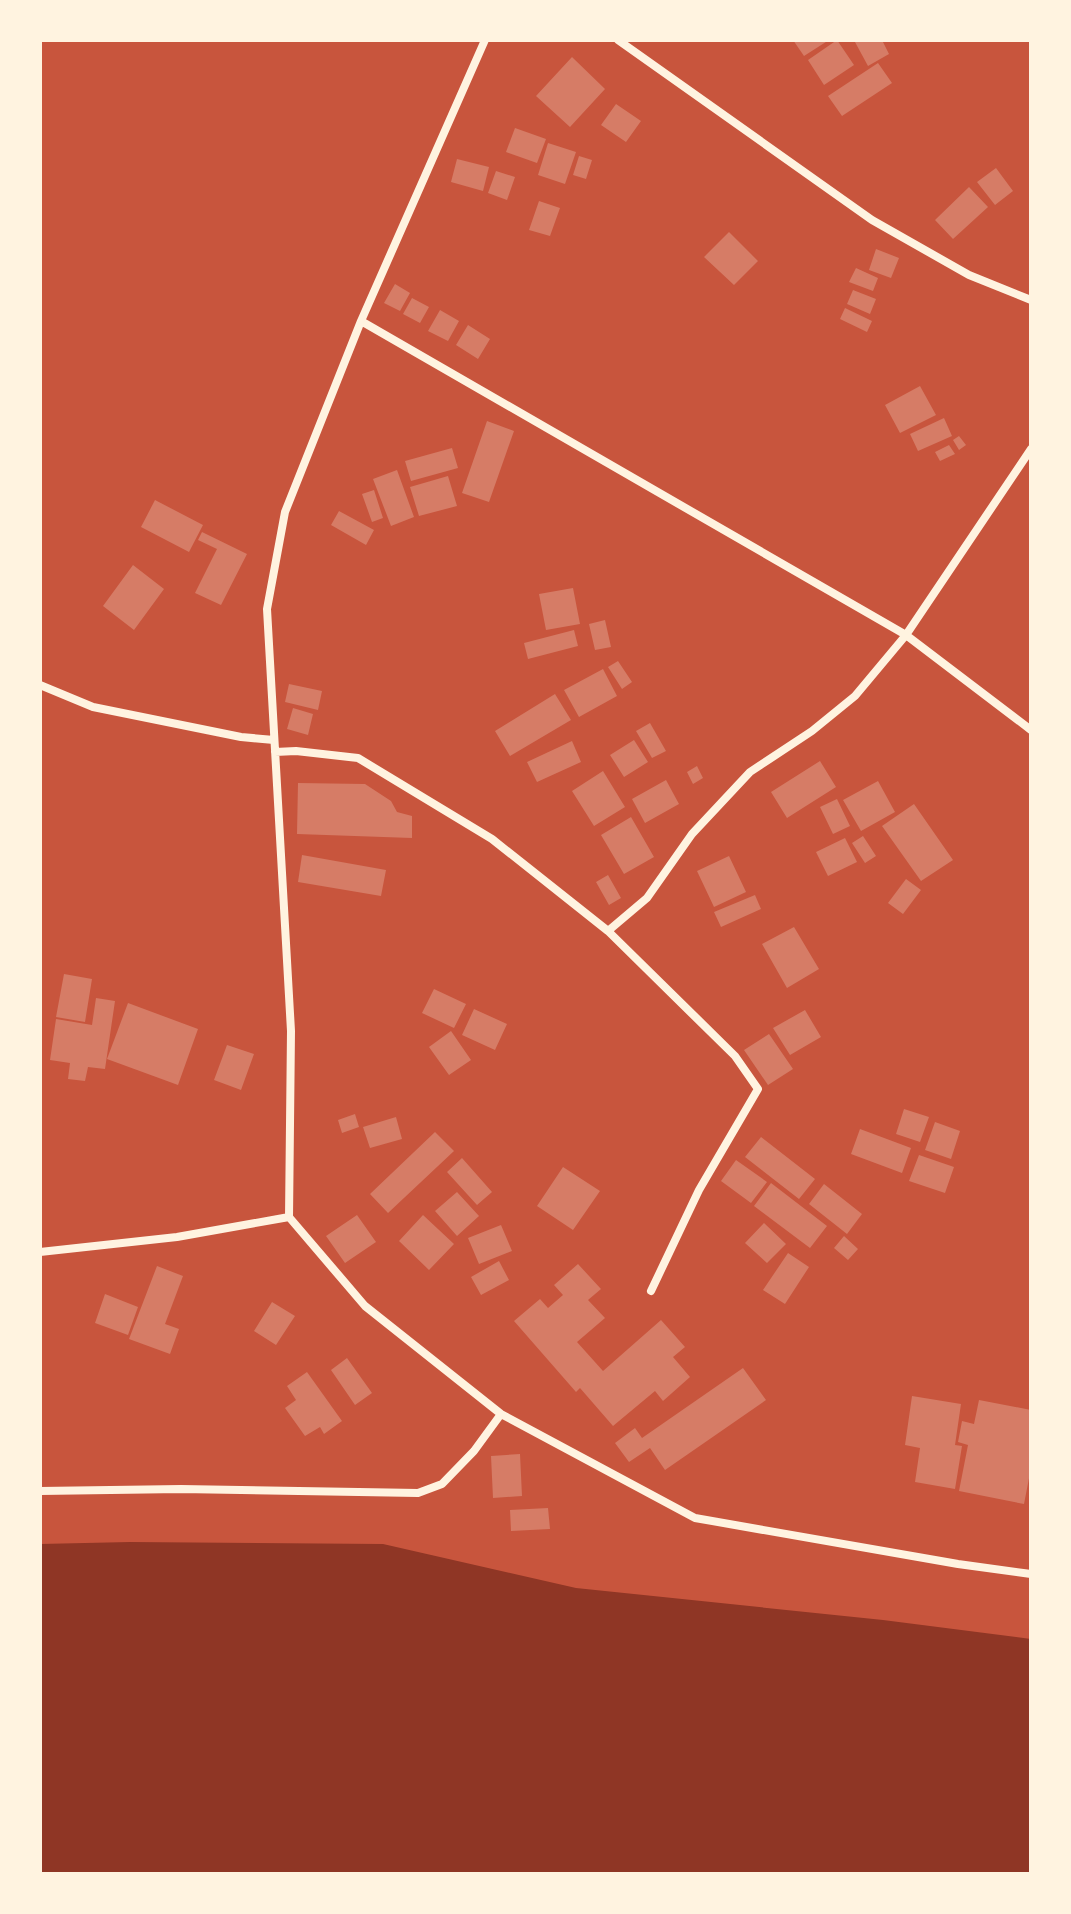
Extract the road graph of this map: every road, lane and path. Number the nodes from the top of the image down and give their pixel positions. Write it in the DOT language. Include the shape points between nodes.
graph roads {
  1 [pos="485,40"];
  2 [pos="618,40"];
  3 [pos="1031,300"];
  4 [pos="361,321"];
  5 [pos="1031,449"];
  6 [pos="906,635"];
  7 [pos="40,685"];
  8 [pos="1031,730"];
  9 [pos="274,740"];
  10 [pos="275,752"];
  11 [pos="608,931"];
  12 [pos="289,1217"];
  13 [pos="40,1252"];
  14 [pos="651,1291"];
  15 [pos="501,1414"];
  16 [pos="40,1491"];
  17 [pos="1031,1574"];
  1 -- 4 [label="street"];
  2 -- 3 [label="street" via="872,220 969,275"];
  4 -- 6 [label="street"];
  4 -- 9 [label="street" via="285,512 267,609"];
  5 -- 6 [label="street"];
  6 -- 8 [label="street"];
  6 -- 11 [label="street" via="855,696 750,772 692,834 647,898"];
  7 -- 9 [label="street" via="93,707"];
  9 -- 10 [label="street"];
  10 -- 11 [label="street" via="358,758 492,839"];
  10 -- 12 [label="street" via="291,1031"];
  11 -- 14 [label="street" via="735,1056 758,1089 699,1190"];
  12 -- 13 [label="street" via="177,1237"];
  12 -- 15 [label="street" via="365,1306"];
  15 -- 16 [label="street" via="442,1484 418,1493"];
  15 -- 17 [label="street" via="695,1518"];
}
